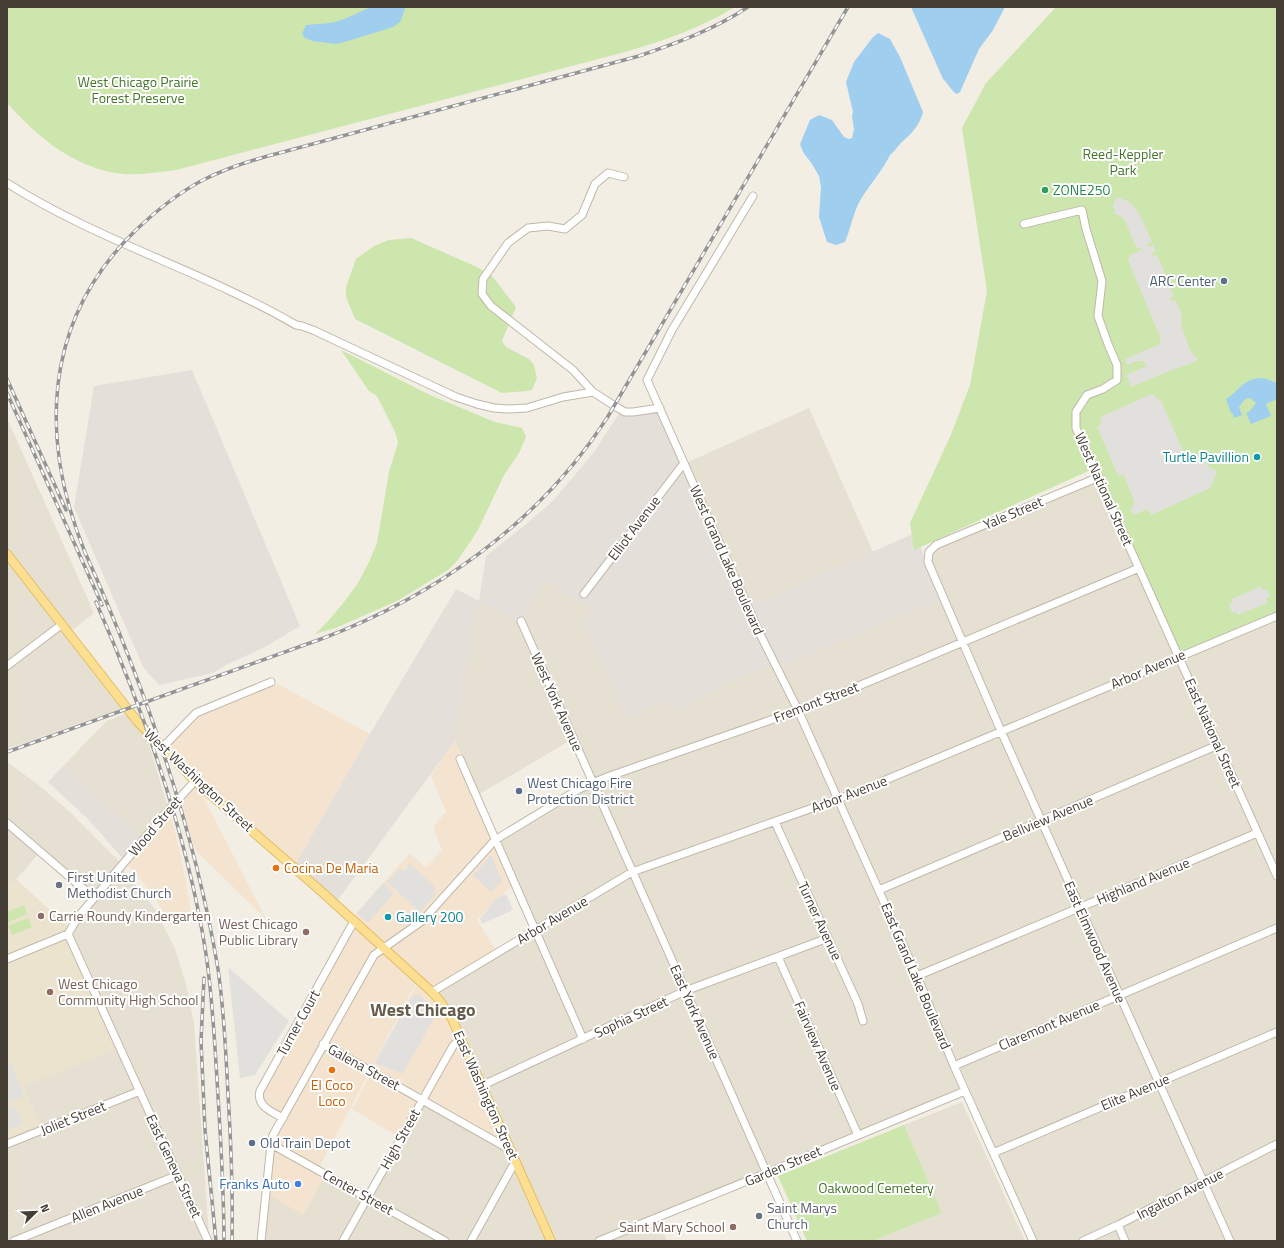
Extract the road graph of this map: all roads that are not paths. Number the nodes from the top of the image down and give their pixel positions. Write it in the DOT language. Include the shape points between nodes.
graph roads {
  1 [pos="624,177"];
  2 [pos="7,183"];
  3 [pos="753,196"];
  4 [pos="1024,224"];
  5 [pos="593,392"];
  6 [pos="660,408"];
  7 [pos="684,463"];
  8 [pos="1099,477"];
  9 [pos="929,552"];
  10 [pos="7,554"];
  11 [pos="1139,568"];
  12 [pos="584,594"];
  13 [pos="1277,616"];
  14 [pos="521,621"];
  15 [pos="61,625"];
  16 [pos="962,642"];
  17 [pos="1178,656"];
  18 [pos="7,666"];
  19 [pos="271,682"];
  20 [pos="798,710"];
  21 [pos="1001,731"];
  22 [pos="1218,745"];
  23 [pos="163,747"];
  24 [pos="460,759"];
  25 [pos="195,781"];
  26 [pos="593,783"];
  27 [pos="838,800"];
  28 [pos="1041,821"];
  29 [pos="775,822"];
  30 [pos="7,823"];
  31 [pos="1257,832"];
  32 [pos="495,840"];
  33 [pos="632,872"];
  34 [pos="1277,876"];
  35 [pos="879,890"];
  36 [pos="94,898"];
  37 [pos="1080,908"];
  38 [pos="354,921"];
  39 [pos="1277,928"];
  40 [pos="535,930"];
  41 [pos="68,934"];
  42 [pos="828,938"];
  43 [pos="383,947"];
  44 [pos="778,957"];
  45 [pos="7,959"];
  46 [pos="917,976"];
  47 [pos="685,991"];
  48 [pos="432,992"];
  49 [pos="1120,995"];
  50 [pos="863,1021"];
  51 [pos="1277,1032"];
  52 [pos="461,1038"];
  53 [pos="583,1039"];
  54 [pos="323,1044"];
  55 [pos="954,1066"];
  56 [pos="1159,1082"];
  57 [pos="481,1086"];
  58 [pos="965,1090"];
  59 [pos="140,1091"];
  60 [pos="422,1100"];
  61 [pos="283,1118"];
  62 [pos="858,1135"];
  63 [pos="7,1144"];
  64 [pos="271,1144"];
  65 [pos="1277,1144"];
  66 [pos="510,1149"];
  67 [pos="993,1153"];
  68 [pos="515,1162"];
  69 [pos="767,1173"];
  70 [pos="178,1175"];
  71 [pos="1203,1182"];
  72 [pos="368,1198"];
  73 [pos="1118,1225"];
  74 [pos="14,1241"];
  75 [pos="208,1241"];
  76 [pos="261,1241"];
  77 [pos="343,1241"];
  78 [pos="445,1241"];
  79 [pos="470,1241"];
  80 [pos="550,1241"];
  81 [pos="599,1241"];
  82 [pos="798,1241"];
  83 [pos="1033,1241"];
  84 [pos="1083,1241"];
  85 [pos="1125,1241"];
  86 [pos="1230,1241"];
  1 -- 5 [label="street" via="608,173 594,184 582,215 565,229 548,226 528,228 508,243 483,279 482,294 491,306 573,370"];
  2 -- 5 [label="street" via="60,214 122,244 156,257 258,304 296,326 313,330 456,397 494,408 526,408"];
  3 -- 6 [label="street, West Grand Lake Boulevard" via="672,330 647,380"];
  4 -- 8 [label="street, West National Street" via="1082,210 1102,281 1098,316 1117,365 1117,380 1087,395 1076,412 1076,428"];
  5 -- 6 [label="street" via="625,412"];
  6 -- 7 [label="street, West Grand Lake Boulevard"];
  7 -- 12 [label="street, Elliot Avenue"];
  7 -- 20 [label="street, West Grand Lake Boulevard" via="760,634"];
  8 -- 9 [label="street, Yale Street" via="939,543"];
  8 -- 11 [label="street, West National Street"];
  9 -- 16 [label="street, East Elmwood Avenue" via="928,562"];
  10 -- 15 [label="main road, West Washington Street"];
  11 -- 16 [label="street, Fremont Street"];
  11 -- 17 [label="street, East National Street"];
  13 -- 17 [label="street, Arbor Avenue"];
  14 -- 26 [label="street, West York Avenue"];
  15 -- 18 [label="street"];
  15 -- 23 [label="main road, West Washington Street" via="136,721"];
  16 -- 20 [label="street, Fremont Street"];
  16 -- 21 [label="street, East Elmwood Avenue"];
  17 -- 21 [label="street, Arbor Avenue"];
  17 -- 22 [label="street, East National Street"];
  19 -- 23 [label="street" via="196,713"];
  20 -- 26 [label="street, Fremont Street"];
  20 -- 27 [label="street, East Grand Lake Boulevard"];
  21 -- 27 [label="street, Arbor Avenue"];
  21 -- 28 [label="street, East Elmwood Avenue"];
  22 -- 28 [label="street, Bellview Avenue"];
  22 -- 31 [label="street, East National Street"];
  23 -- 25 [label="main road, West Washington Street"];
  24 -- 32 [label="street"];
  25 -- 36 [label="street, Wood Street"];
  25 -- 38 [label="main road, West Washington Street"];
  26 -- 32 [label="street, Fremont Street"];
  26 -- 33 [label="street, East York Avenue"];
  27 -- 29 [label="street, Arbor Avenue"];
  27 -- 35 [label="street, East Grand Lake Boulevard"];
  28 -- 35 [label="street, Bellview Avenue"];
  28 -- 37 [label="street, East Elmwood Avenue"];
  29 -- 33 [label="street, Arbor Avenue"];
  29 -- 42 [label="street, Turner Avenue"];
  30 -- 36 [label="street"];
  31 -- 34 [label="street, East National Street"];
  31 -- 37 [label="street, Highland Avenue"];
  32 -- 40 [label="street"];
  32 -- 43 [label="street, Fremont Street" via="422,921"];
  33 -- 40 [label="street, Arbor Avenue"];
  33 -- 47 [label="street, East York Avenue"];
  35 -- 46 [label="street, East Grand Lake Boulevard"];
  36 -- 41 [label="street, Wood Street" via="77,918"];
  37 -- 46 [label="street, Highland Avenue"];
  37 -- 49 [label="street, East Elmwood Avenue"];
  38 -- 43 [label="main road, West Washington Street"];
  38 -- 61 [label="street, Turner Court" via="258,1096 263,1106"];
  39 -- 49 [label="street, Claremont Avenue"];
  40 -- 48 [label="street, Arbor Avenue"];
  40 -- 53 [label="street"];
  41 -- 45 [label="street"];
  41 -- 59 [label="street, East Geneva Street"];
  42 -- 44 [label="street, Sophia Street"];
  42 -- 50 [label="street, Turner Avenue"];
  43 -- 48 [label="main road, East Washington Street"];
  43 -- 54 [label="street, Fremont Street" via="374,955"];
  44 -- 47 [label="street, Sophia Street"];
  44 -- 62 [label="street, Fairview Avenue"];
  46 -- 55 [label="street, East Grand Lake Boulevard"];
  47 -- 53 [label="street, Sophia Street"];
  47 -- 69 [label="street, East York Avenue"];
  48 -- 52 [label="main road, East Washington Street" via="448,1012"];
  49 -- 55 [label="street, Claremont Avenue"];
  49 -- 56 [label="street, East Elmwood Avenue"];
  51 -- 56 [label="street, Elite Avenue"];
  52 -- 57 [label="main road, East Washington Street"];
  52 -- 60 [label="street, High Street" via="453,1046"];
  53 -- 57 [label="street, Sophia Street"];
  54 -- 60 [label="street, Galena Street"];
  54 -- 61 [label="street, Fremont Street"];
  55 -- 58 [label="street, East Grand Lake Boulevard"];
  56 -- 67 [label="street, Elite Avenue"];
  56 -- 71 [label="street, East Elmwood Avenue"];
  57 -- 66 [label="main road, East Washington Street"];
  58 -- 62 [label="street, Garden Street"];
  58 -- 67 [label="street, East Grand Lake Boulevard"];
  59 -- 63 [label="street, Joliet Street"];
  59 -- 70 [label="street, East Geneva Street"];
  60 -- 66 [label="street, Galena Street"];
  60 -- 72 [label="street, High Street"];
  61 -- 64 [label="street, Fremont Street"];
  62 -- 69 [label="street, Garden Street"];
  64 -- 72 [label="street, Center Street"];
  64 -- 76 [label="street, Fremont Street"];
  65 -- 71 [label="street, Ingalton Avenue"];
  66 -- 68 [label="main road, East Washington Street"];
  67 -- 83 [label="street, East Grand Lake Boulevard"];
  68 -- 79 [label="street"];
  68 -- 80 [label="main road, East Washington Street"];
  69 -- 81 [label="street, Garden Street"];
  69 -- 82 [label="street, East York Avenue"];
  70 -- 74 [label="street, Allen Avenue"];
  70 -- 75 [label="street, East Geneva Street"];
  71 -- 73 [label="street, Ingalton Avenue"];
  71 -- 86 [label="street, East Elmwood Avenue"];
  72 -- 77 [label="street, High Street"];
  72 -- 78 [label="street, Center Street"];
  73 -- 84 [label="street, Ingalton Avenue"];
  73 -- 85 [label="street"];
}
